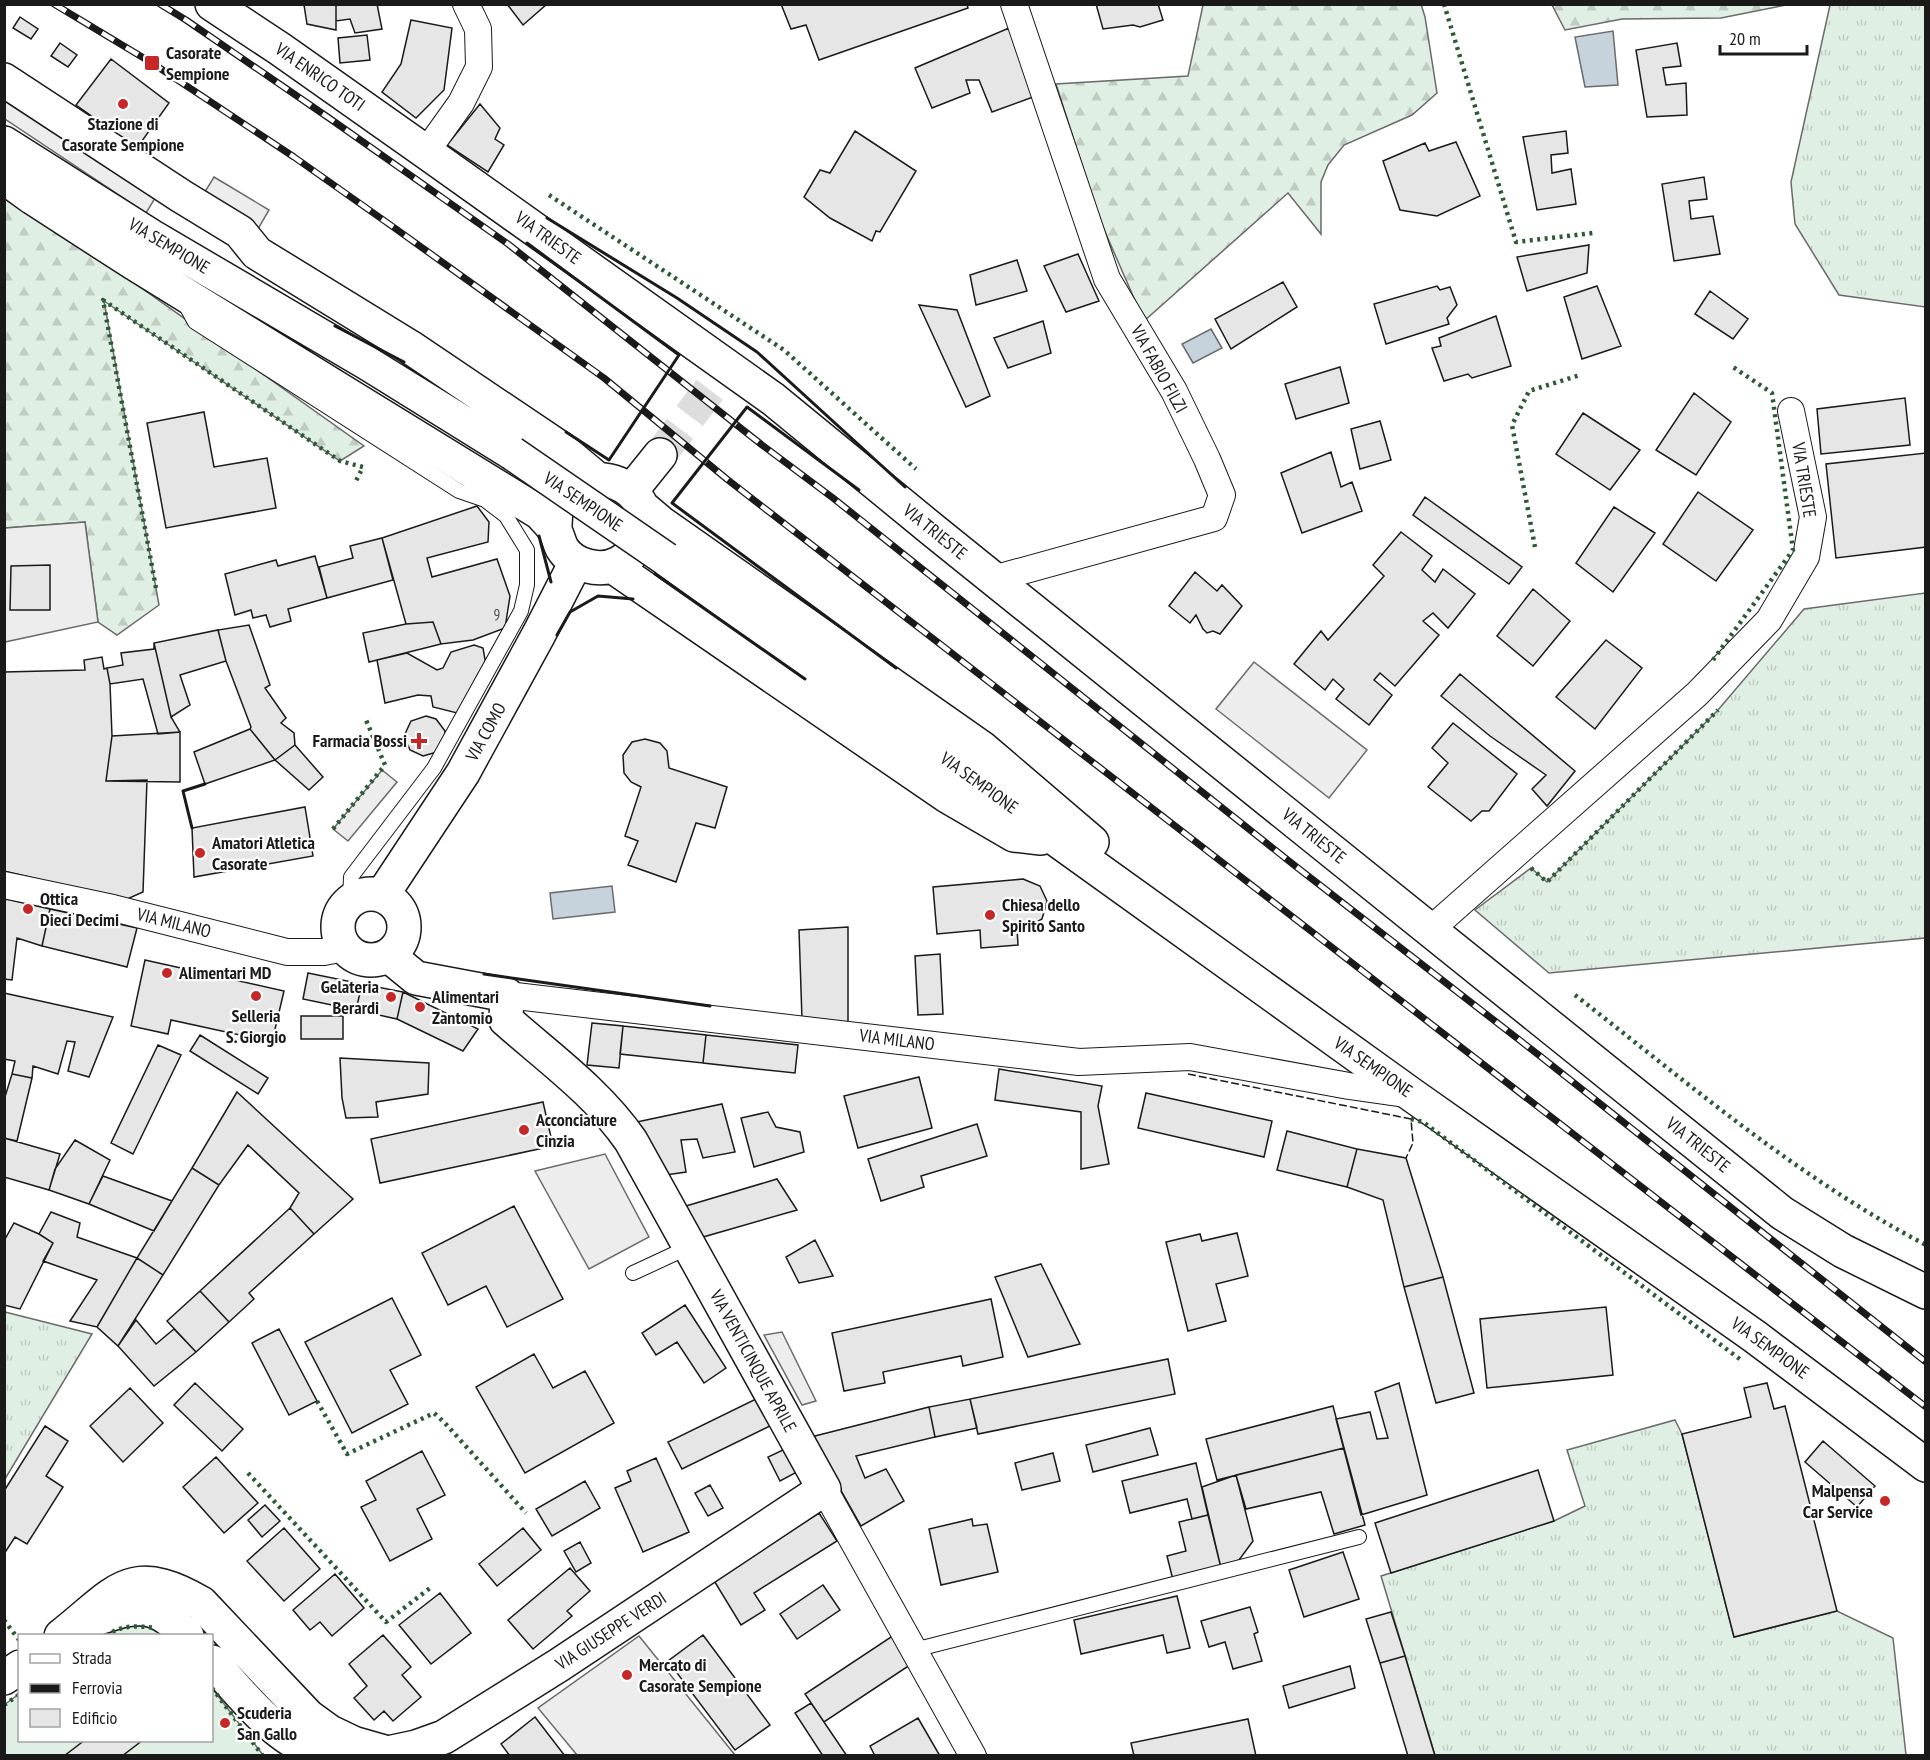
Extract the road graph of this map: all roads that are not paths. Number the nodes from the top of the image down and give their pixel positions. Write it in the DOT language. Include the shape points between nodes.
graph roads {
  1 [pos="212,4"];
  2 [pos="466,4"];
  3 [pos="1014,4"];
  4 [pos="4,80"];
  5 [pos="4,143"];
  6 [pos="426,152"];
  7 [pos="4,175"];
  8 [pos="177,289"];
  9 [pos="1791,411"];
  10 [pos="660,455"];
  11 [pos="596,478"];
  12 [pos="636,499"];
  13 [pos="555,531"];
  14 [pos="576,562"];
  15 [pos="612,566"];
  16 [pos="993,579"];
  17 [pos="420,812"];
  18 [pos="1055,839"];
  19 [pos="1115,883"];
  20 [pos="4,885"];
  21 [pos="383,894"];
  22 [pos="350,900"];
  23 [pos="1430,930"];
  24 [pos="345,948"];
  25 [pos="389,956"];
  26 [pos="507,995"];
  27 [pos="1412,1095"];
  28 [pos="689,1247"];
  29 [pos="633,1273"];
  30 [pos="1926,1292"];
  31 [pos="1926,1465"];
  32 [pos="824,1490"];
  33 [pos="1359,1537"];
  34 [pos="66,1631"];
  35 [pos="187,1634"];
  36 [pos="914,1650"];
  37 [pos="213,1663"];
  38 [pos="18,1668"];
  39 [pos="4,1678"];
  40 [pos="295,1749"];
  41 [pos="381,1754"];
  42 [pos="323,1755"];
  43 [pos="973,1755"];
  1 -- 6 [label="main road, VIA ENRICO TOTI"];
  2 -- 6 [label="street" via="478,28 479,68 461,103"];
  3 -- 16 [label="street, VIA FABIO FILZI" via="1107,279 1174,392 1222,495 1214,518"];
  4 -- 11 [label="main road" via="240,232 257,253 410,347 560,448"];
  5 -- 18 [label="main road, VIA SEMPIONE, bridge" via="512,453"];
  6 -- 16 [label="main road, VIA TRIESTE" via="723,373 773,399"];
  7 -- 8 [label="main road" via="33,198"];
  8 -- 13 [label="main road" via="540,513"];
  8 -- 17 [label="lane" via="195,322 459,490 485,500 506,516 527,550 527,585 521,611 434,768"];
  9 -- 23 [label="street, VIA TRIESTE" via="1813,517 1806,557 1769,620 1697,694"];
  10 -- 12 [label="main road"];
  11 -- 12 [label="main road" via="615,481"];
  11 -- 13 [label="main road" via="578,484 564,496 556,513"];
  12 -- 15 [label="main road" via="645,525 640,543 629,557"];
  12 -- 19 [label="main road" via="661,523 982,748 1100,848"];
  13 -- 14 [label="main road" via="562,549"];
  14 -- 15 [label="main road" via="594,568"];
  14 -- 17 [label="main road, VIA COMO" via="463,773"];
  15 -- 18 [label="main road" via="947,796 1014,835"];
  16 -- 23 [label="main road, VIA TRIESTE"];
  17 -- 21 [label="main road, VIA COMO"];
  17 -- 22 [label="lane" via="351,878"];
  18 -- 19 [label="main road, VIA SEMPIONE"];
  19 -- 27 [label="main road, VIA SEMPIONE"];
  20 -- 24 [label="street, VIA MILANO" via="287,951"];
  21 -- 22 [label="main road" via="366,893"];
  21 -- 25 [label="main road" via="398,905 405,923 402,941"];
  22 -- 24 [label="main road" via="340,915 338,932"];
  23 -- 30 [label="main road, VIA TRIESTE" via="1782,1213 1843,1251"];
  24 -- 25 [label="main road" via="358,958 374,961"];
  25 -- 26 [label="main road, VIA MILANO" via="416,978"];
  26 -- 27 [label="street, VIA MILANO" via="1079,1062 1190,1057"];
  26 -- 28 [label="main road, VIA VENTICINQUE APRILE" via="506,1020 600,1102 618,1123"];
  27 -- 31 [label="main road, VIA SEMPIONE" via="1754,1336"];
  28 -- 29 [label="lane"];
  28 -- 32 [label="main road, VIA VENTICINQUE APRILE"];
  32 -- 36 [label="street, VIA VENTICINQUE APRILE"];
  32 -- 41 [label="main road, VIA GIUSEPPE VERDI" via="444,1737"];
  33 -- 36 [label="lane"];
  34 -- 35 [label="main road, VIA GIUSEPPE VERDI" via="124,1610 146,1608 163,1614"];
  34 -- 41 [label="main road, VIA GIUSEPPE VERDI" via="116,1590 138,1583 181,1591 201,1603 308,1716 330,1732"];
  36 -- 43 [label="street, VIA VENTICINQUE APRILE"];
  37 -- 40 [label="main road"];
  38 -- 39 [label="main road"];
  40 -- 42 [label="main road"];
}
